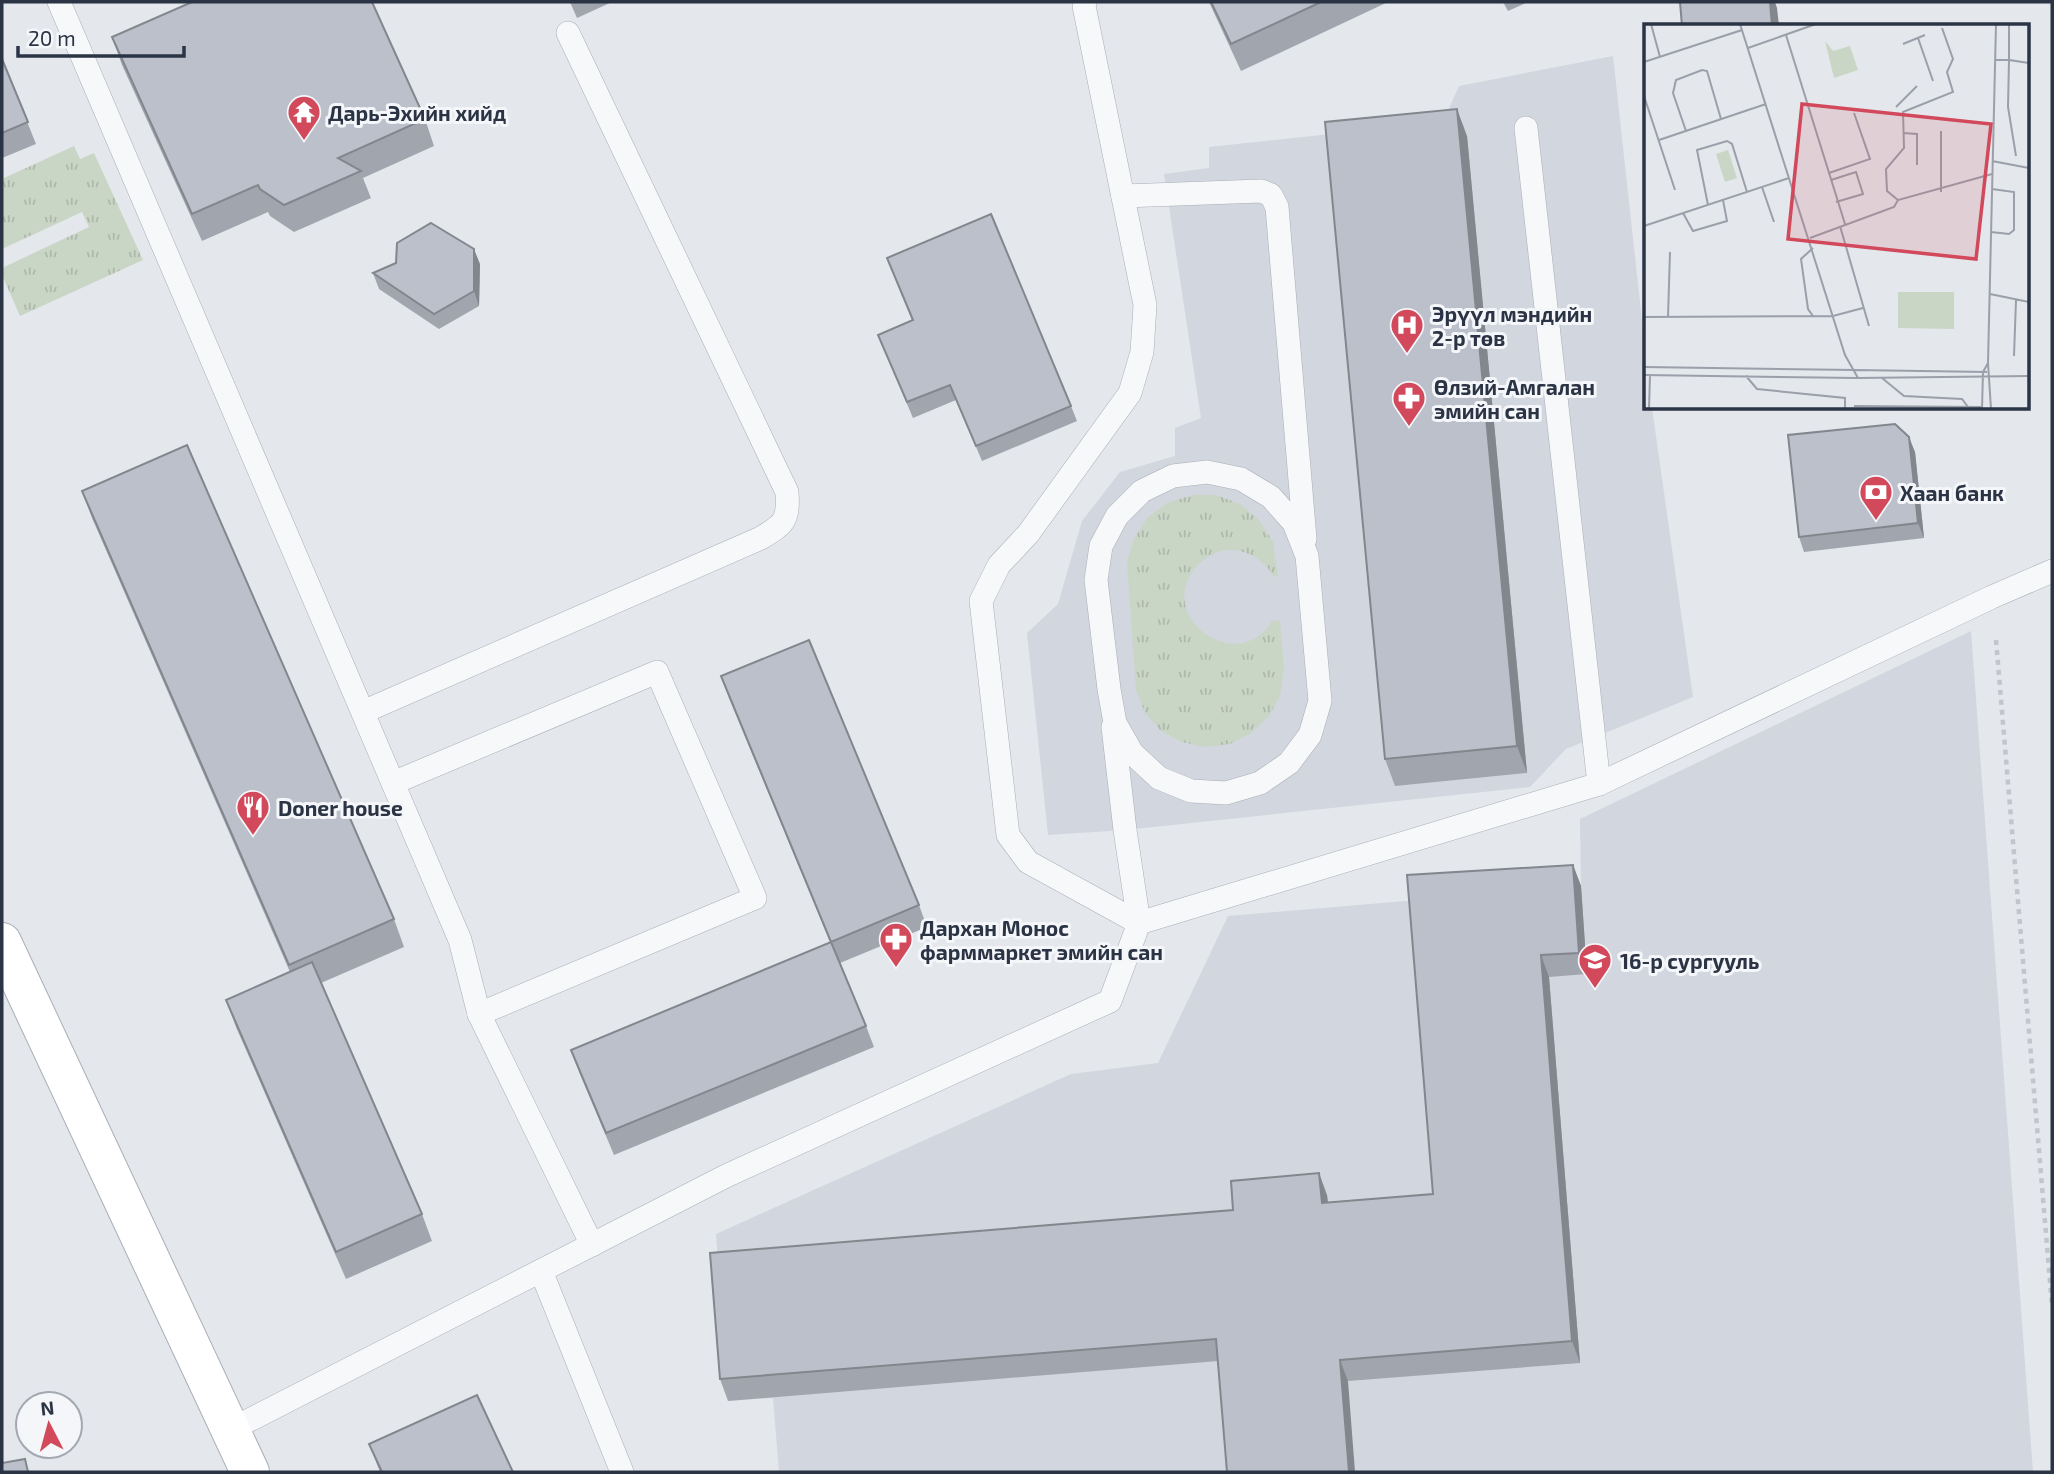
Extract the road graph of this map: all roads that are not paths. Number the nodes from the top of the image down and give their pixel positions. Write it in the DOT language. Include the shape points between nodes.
graph roads {
  1 [pos="59,2"];
  2 [pos="1085,2"];
  3 [pos="568,33"];
  4 [pos="1526,128"];
  5 [pos="1123,196"];
  6 [pos="1307,556"];
  7 [pos="2052,571"];
  8 [pos="1109,689"];
  9 [pos="363,712"];
  10 [pos="393,783"];
  11 [pos="1599,785"];
  12 [pos="1139,923"];
  13 [pos="2,942"];
  14 [pos="479,1014"];
  15 [pos="592,1245"];
  16 [pos="541,1271"];
  17 [pos="230,1430"];
  18 [pos="250,1472"];
  19 [pos="622,1472"];
  1 -- 9 [label="lane"];
  2 -- 5 [label="lane"];
  3 -- 9 [label="lane" via="787,492 789,511 780,527 761,538"];
  4 -- 11 [label="lane"];
  5 -- 6 [label="lane" via="1261,191 1271,195 1277,207"];
  5 -- 12 [label="lane" via="1145,306 1142,352 1130,393 1028,534 999,565 981,601 1008,835 1028,862"];
  6 -- 8 [label="lane" via="1294,523 1271,497 1241,479 1207,472 1172,476 1142,491 1117,516 1101,546 1097,580"];
  6 -- 8 [label="lane" via="1320,701 1310,734 1289,763 1260,783 1227,793 1191,791 1158,778 1132,753 1115,723"];
  7 -- 11 [label="lane"];
  8 -- 12 [label="lane"];
  9 -- 10 [label="lane"];
  10 -- 14 [label="lane" via="460,940"];
  10 -- 14 [label="lane" via="657,672 755,898"];
  11 -- 12 [label="lane"];
  12 -- 15 [label="lane" via="1110,1001 726,1176"];
  13 -- 17 [label="main road"];
  14 -- 15 [label="lane"];
  15 -- 16 [label="lane"];
  16 -- 17 [label="lane"];
  16 -- 19 [label="lane"];
  17 -- 18 [label="main road"];
}
